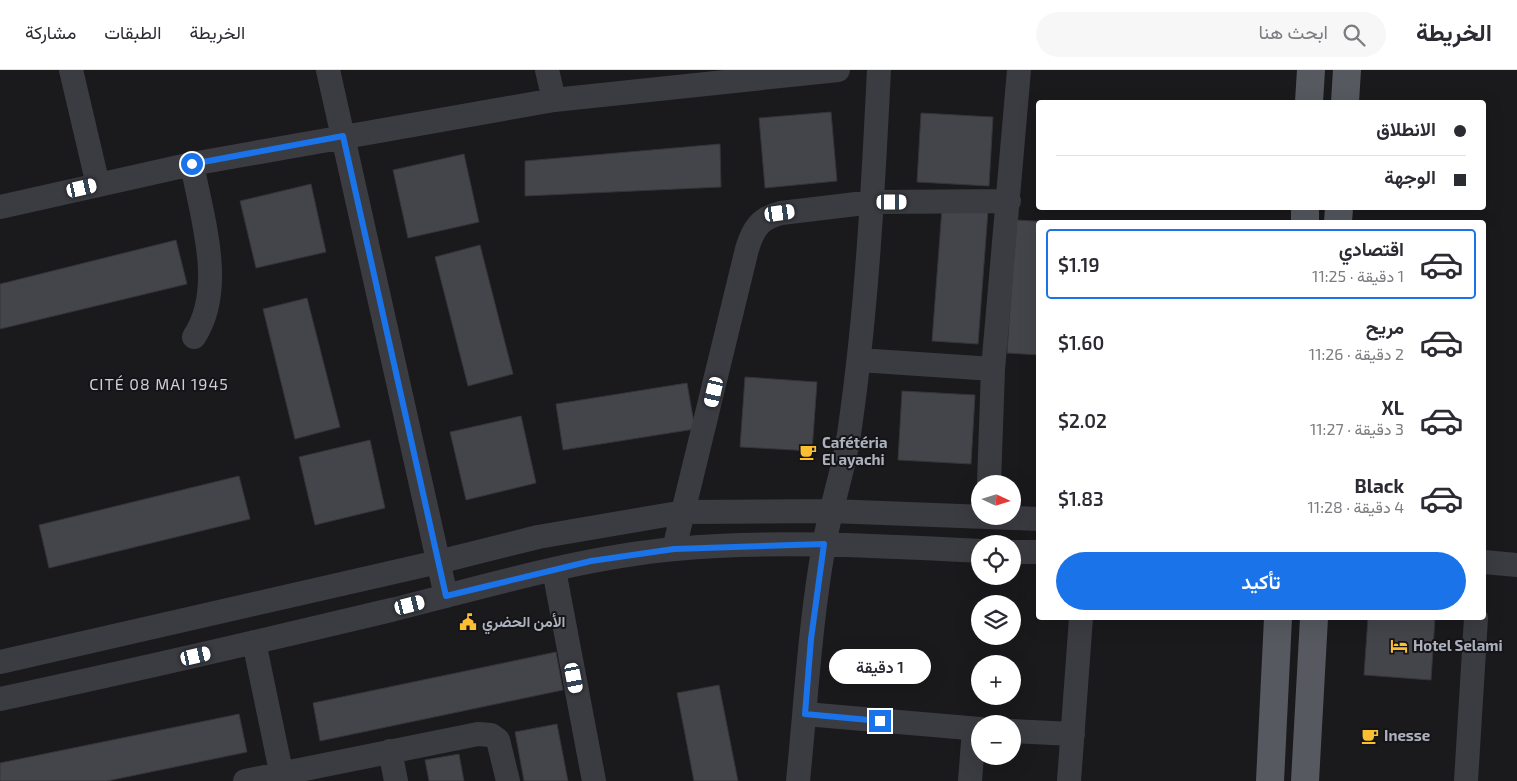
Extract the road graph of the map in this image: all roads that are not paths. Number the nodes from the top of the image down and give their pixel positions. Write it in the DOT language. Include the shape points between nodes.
graph roads {
  1 [pos="71,70"];
  2 [pos="328,70"];
  3 [pos="547,70"];
  4 [pos="838,70"];
  5 [pos="880,70"];
  6 [pos="1019,70"];
  7 [pos="1311,70"];
  8 [pos="1347,70"];
  9 [pos="554,100"];
  10 [pos="1310,100"];
  11 [pos="1345,100"];
  12 [pos="343,136"];
  13 [pos="192,164"];
  14 [pos="98,185"];
  15 [pos="1009,201"];
  16 [pos="873,202"];
  17 [pos="0,207"];
  18 [pos="194,337"];
  19 [pos="859,360"];
  20 [pos="993,369"];
  21 [pos="989,475"];
  22 [pos="831,511"];
  23 [pos="684,512"];
  24 [pos="971,516"];
  25 [pos="1021,518"];
  26 [pos="1036,519"];
  27 [pos="824,544"];
  28 [pos="674,549"];
  29 [pos="971,551"];
  30 [pos="1021,552"];
  31 [pos="1036,552"];
  32 [pos="438,562"];
  33 [pos="1486,562"];
  34 [pos="1517,565"];
  35 [pos="554,570"];
  36 [pos="446,596"];
  37 [pos="1081,620"];
  38 [pos="1278,620"];
  39 [pos="1314,620"];
  40 [pos="1476,620"];
  41 [pos="254,642"];
  42 [pos="0,662"];
  43 [pos="0,699"];
  44 [pos="805,714"];
  45 [pos="971,728"];
  46 [pos="1021,731"];
  47 [pos="1073,734"];
  48 [pos="390,751"];
  49 [pos="972,765"];
  50 [pos="282,777"];
  51 [pos="244,781"];
  52 [pos="396,781"];
  53 [pos="508,781"];
  54 [pos="594,781"];
  55 [pos="798,781"];
  56 [pos="970,781"];
  57 [pos="1069,781"];
  58 [pos="1270,781"];
  59 [pos="1305,781"];
  60 [pos="1466,781"];
  1 -- 14 [label="street"];
  2 -- 12 [label="street"];
  3 -- 9 [label="street"];
  4 -- 9 [label="street"];
  5 -- 16 [label="street"];
  6 -- 15 [label="street"];
  7 -- 10 [label="main road"];
  8 -- 11 [label="main road"];
  9 -- 12 [label="street"];
  12 -- 13 [label="street"];
  12 -- 32 [label="street"];
  13 -- 14 [label="street"];
  13 -- 18 [label="street" via="211,282 202,325"];
  14 -- 17 [label="street"];
  15 -- 16 [label="street"];
  15 -- 20 [label="street"];
  16 -- 19 [label="street"];
  16 -- 23 [label="street" via="769,216 751,234"];
  19 -- 20 [label="street"];
  19 -- 22 [label="street" via="846,458"];
  20 -- 21 [label="street"];
  22 -- 23 [label="street"];
  22 -- 24 [label="street"];
  22 -- 27 [label="street"];
  23 -- 28 [label="street"];
  23 -- 32 [label="street" via="538,537"];
  25 -- 26 [label="street"];
  27 -- 28 [label="street"];
  27 -- 29 [label="street"];
  27 -- 44 [label="street"];
  28 -- 35 [label="street"];
  30 -- 31 [label="street"];
  32 -- 36 [label="street"];
  32 -- 42 [label="street"];
  33 -- 34 [label="street"];
  35 -- 36 [label="street"];
  35 -- 54 [label="street"];
  36 -- 41 [label="street"];
  37 -- 47 [label="street"];
  38 -- 58 [label="main road"];
  39 -- 59 [label="main road"];
  40 -- 60 [label="street"];
  41 -- 43 [label="street"];
  41 -- 50 [label="street"];
  44 -- 45 [label="street"];
  44 -- 55 [label="street"];
  46 -- 47 [label="street"];
  47 -- 57 [label="street"];
  48 -- 50 [label="street"];
  48 -- 52 [label="street"];
  48 -- 53 [label="street" via="478,734 491,735 498,740"];
  49 -- 56 [label="street"];
  50 -- 51 [label="street"];
}
